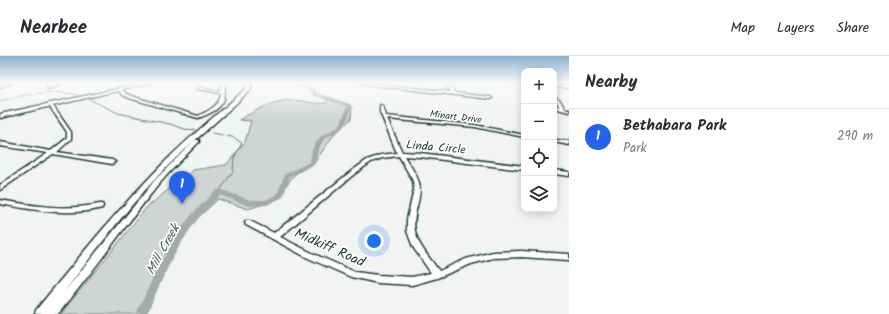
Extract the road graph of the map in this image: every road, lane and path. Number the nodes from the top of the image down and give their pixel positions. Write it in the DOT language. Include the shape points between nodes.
graph roads {
  1 [pos="91,95"];
  2 [pos="125,95"];
  3 [pos="222,95"];
  4 [pos="242,95"];
  5 [pos="247,95"];
  6 [pos="468,95"];
  7 [pos="490,98"];
  8 [pos="557,100"];
  9 [pos="50,104"];
  10 [pos="381,106"];
  11 [pos="557,108"];
  12 [pos="562,109"];
  13 [pos="569,111"];
  14 [pos="0,116"];
  15 [pos="385,117"];
  16 [pos="205,130"];
  17 [pos="521,135"];
  18 [pos="557,141"];
  19 [pos="569,143"];
  20 [pos="0,144"];
  21 [pos="53,152"];
  22 [pos="401,154"];
  23 [pos="112,162"];
  24 [pos="521,168"];
  25 [pos="557,172"];
  26 [pos="569,174"];
  27 [pos="0,188"];
  28 [pos="0,202"];
  29 [pos="100,206"];
  30 [pos="248,223"];
  31 [pos="276,236"];
  32 [pos="569,257"];
  33 [pos="437,275"];
  34 [pos="40,314"];
  35 [pos="51,314"];
  1 -- 9 [label="main road"];
  2 -- 3 [label="street" via="198,117 220,102"];
  4 -- 16 [label="main road"];
  5 -- 16 [label="main road"];
  6 -- 7 [label="street"];
  8 -- 12 [label="street"];
  9 -- 14 [label="main road"];
  9 -- 21 [label="street" via="69,132 69,138"];
  10 -- 15 [label="street"];
  11 -- 12 [label="street"];
  12 -- 13 [label="street"];
  15 -- 17 [label="street, Minart Drive" via="475,126"];
  15 -- 22 [label="street"];
  16 -- 34 [label="main road" via="156,174 127,206"];
  16 -- 35 [label="main road" via="140,202"];
  18 -- 19 [label="street"];
  20 -- 21 [label="street"];
  21 -- 23 [label="street"];
  21 -- 27 [label="street"];
  22 -- 24 [label="street, Linda Circle" via="437,156"];
  22 -- 31 [label="street, Linda Circle" via="369,162"];
  22 -- 33 [label="street" via="416,181 417,189 410,219 411,232 416,245"];
  25 -- 26 [label="street"];
  28 -- 29 [label="street" via="53,210 86,210"];
  30 -- 31 [label="street, Midkiff Road"];
  31 -- 33 [label="street, Midkiff Road" via="311,256 354,274 394,281"];
  32 -- 33 [label="street, Midkiff Road" via="521,254 493,256 469,261"];
}
